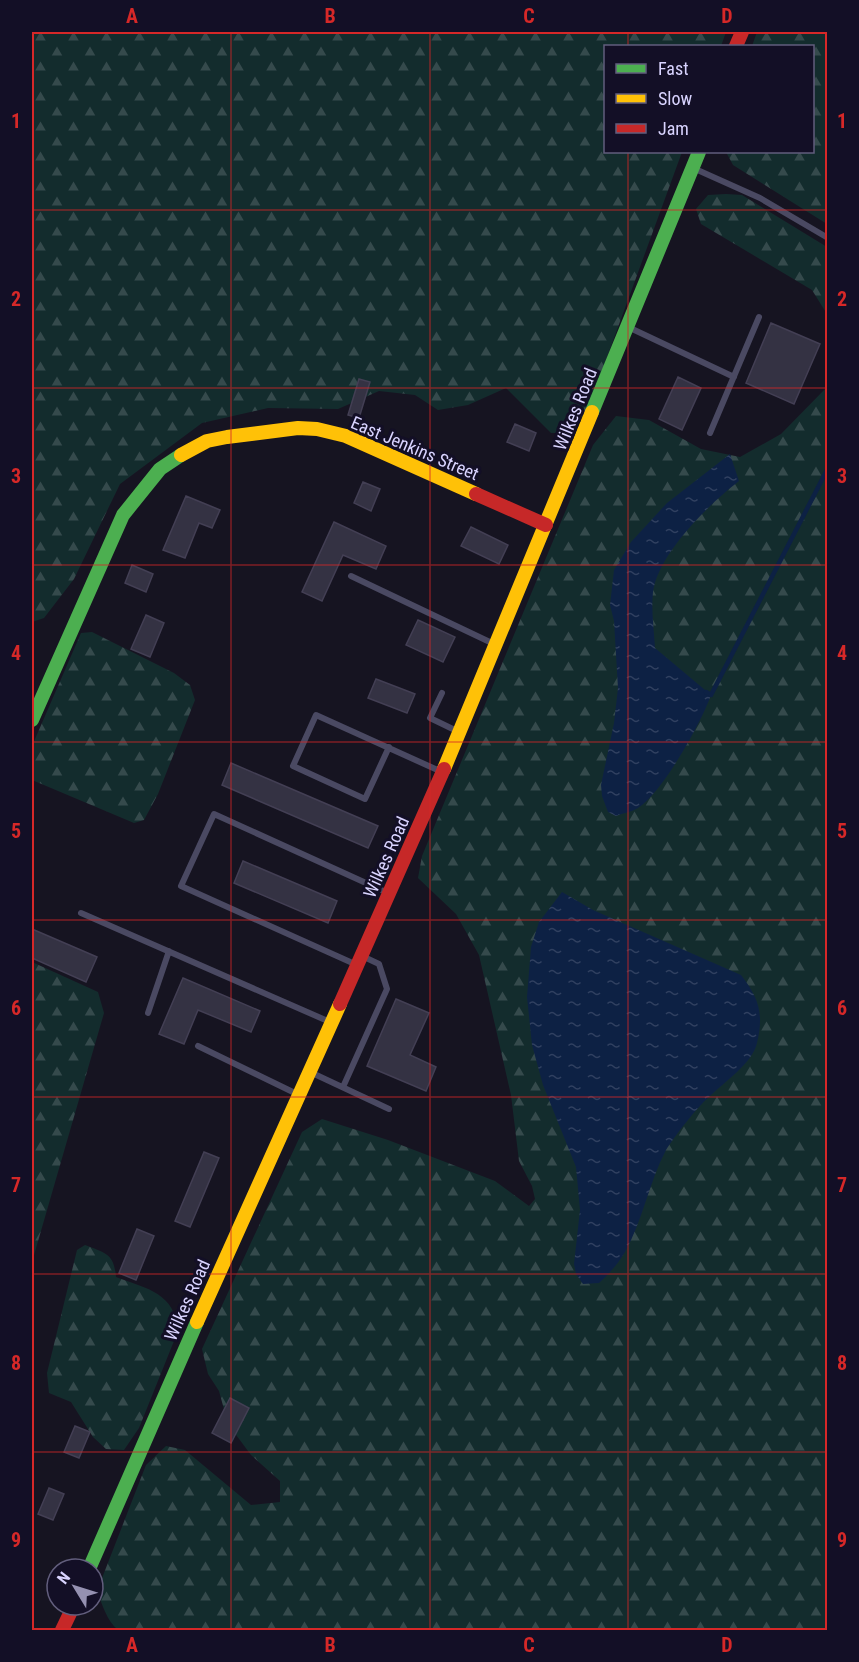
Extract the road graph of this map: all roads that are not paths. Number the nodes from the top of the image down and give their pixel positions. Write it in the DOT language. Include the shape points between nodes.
graph roads {
  1 [pos="699,153"];
  2 [pos="693,168"];
  3 [pos="828,238"];
  4 [pos="759,317"];
  5 [pos="628,327"];
  6 [pos="734,377"];
  7 [pos="710,433"];
  8 [pos="546,525"];
  9 [pos="351,576"];
  10 [pos="496,645"];
  11 [pos="442,693"];
  12 [pos="32,720"];
  13 [pos="460,732"];
  14 [pos="389,747"];
  15 [pos="443,772"];
  16 [pos="390,893"];
  17 [pos="81,913"];
  18 [pos="168,951"];
  19 [pos="359,961"];
  20 [pos="148,1013"];
  21 [pos="331,1023"];
  22 [pos="198,1046"];
  23 [pos="309,1072"];
  24 [pos="343,1087"];
  25 [pos="299,1094"];
  26 [pos="389,1109"];
  27 [pos="94,1557"];
  1 -- 2 [label="street, Wilkes Road"];
  2 -- 3 [label="lane" via="760,198"];
  2 -- 5 [label="street, Wilkes Road"];
  4 -- 6 [label="lane"];
  5 -- 6 [label="lane"];
  5 -- 8 [label="street, Wilkes Road"];
  6 -- 7 [label="lane"];
  8 -- 10 [label="street, Wilkes Road"];
  8 -- 12 [label="street, East Jenkins Street" via="346,436 298,428 207,441 160,469 123,515"];
  9 -- 10 [label="lane"];
  10 -- 13 [label="street, Wilkes Road"];
  11 -- 13 [label="lane" via="430,718"];
  13 -- 15 [label="street, Wilkes Road"];
  14 -- 14 [label="lane" via="316,715 293,766 365,799"];
  14 -- 15 [label="lane"];
  15 -- 16 [label="street, Wilkes Road"];
  16 -- 19 [label="street, Wilkes Road"];
  16 -- 19 [label="lane" via="213,814 181,886"];
  17 -- 18 [label="lane"];
  18 -- 20 [label="lane"];
  18 -- 21 [label="lane"];
  19 -- 21 [label="street, Wilkes Road"];
  19 -- 24 [label="lane" via="379,964 387,989"];
  21 -- 23 [label="street, Wilkes Road"];
  22 -- 25 [label="lane"];
  23 -- 24 [label="lane"];
  23 -- 25 [label="street, Wilkes Road"];
  24 -- 26 [label="lane"];
  25 -- 27 [label="street, Wilkes Road"];
}
